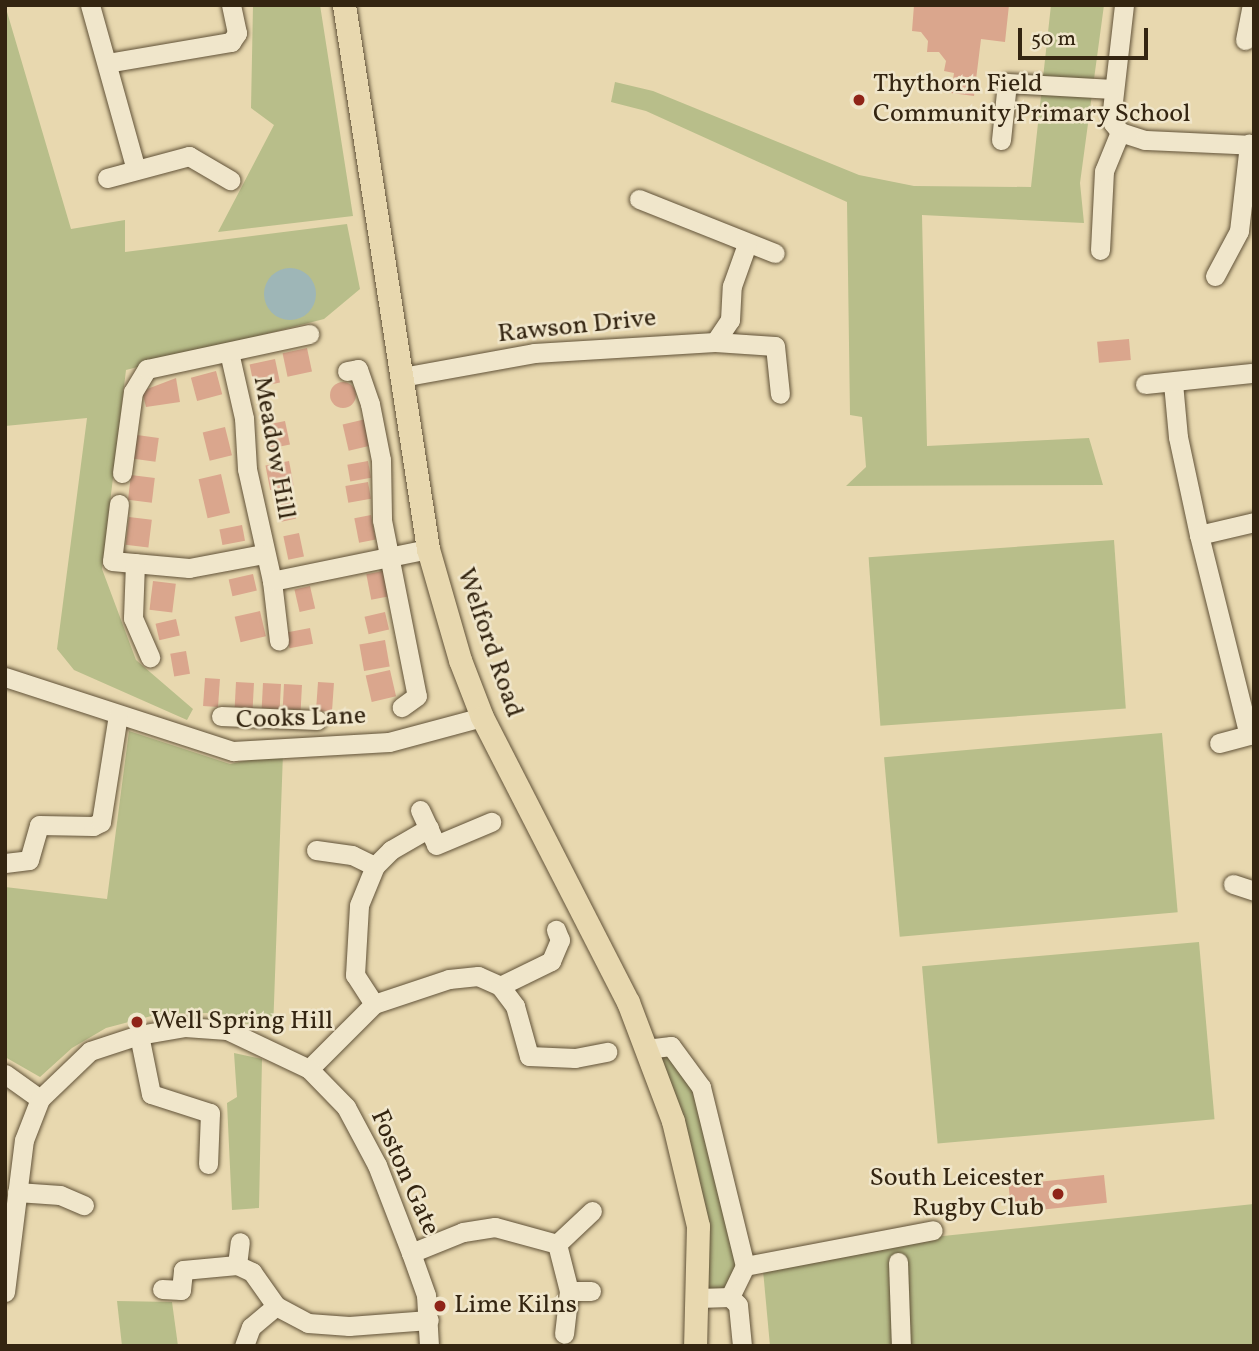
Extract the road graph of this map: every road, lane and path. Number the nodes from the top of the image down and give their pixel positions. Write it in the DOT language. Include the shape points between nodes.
graph roads {
  1 [pos="90,5"];
  2 [pos="231,5"];
  3 [pos="344,5"];
  4 [pos="1124,5"];
  5 [pos="1252,5"];
  6 [pos="1245,40"];
  7 [pos="107,63"];
  8 [pos="1113,89"];
  9 [pos="1120,132"];
  10 [pos="1001,140"];
  11 [pos="1251,144"];
  12 [pos="136,170"];
  13 [pos="107,178"];
  14 [pos="230,180"];
  15 [pos="639,199"];
  16 [pos="747,244"];
  17 [pos="1100,250"];
  18 [pos="775,253"];
  19 [pos="1215,276"];
  20 [pos="309,334"];
  21 [pos="715,342"];
  22 [pos="229,352"];
  23 [pos="347,371"];
  24 [pos="1251,373"];
  25 [pos="402,377"];
  26 [pos="1173,383"];
  27 [pos="1145,384"];
  28 [pos="780,394"];
  29 [pos="122,473"];
  30 [pos="119,504"];
  31 [pos="1254,522"];
  32 [pos="1199,535"];
  33 [pos="428,549"];
  34 [pos="263,554"];
  35 [pos="390,557"];
  36 [pos="135,563"];
  37 [pos="272,581"];
  38 [pos="279,641"];
  39 [pos="150,657"];
  40 [pos="5,677"];
  41 [pos="1247,699"];
  42 [pos="402,707"];
  43 [pos="117,715"];
  44 [pos="221,716"];
  45 [pos="482,717"];
  46 [pos="268,719"];
  47 [pos="317,720"];
  48 [pos="1219,743"];
  49 [pos="269,750"];
  50 [pos="421,810"];
  51 [pos="491,822"];
  52 [pos="432,837"];
  53 [pos="316,849"];
  54 [pos="5,863"];
  55 [pos="375,866"];
  56 [pos="1233,884"];
  57 [pos="1254,891"];
  58 [pos="556,930"];
  59 [pos="500,986"];
  60 [pos="374,1004"];
  61 [pos="139,1035"];
  62 [pos="646,1049"];
  63 [pos="607,1052"];
  64 [pos="309,1069"];
  65 [pos="5,1074"];
  66 [pos="40,1099"];
  67 [pos="208,1164"];
  68 [pos="14,1181"];
  69 [pos="84,1205"];
  70 [pos="592,1211"];
  71 [pos="933,1230"];
  72 [pos="240,1242"];
  73 [pos="557,1244"];
  74 [pos="411,1253"];
  75 [pos="898,1262"];
  76 [pos="237,1265"];
  77 [pos="745,1266"];
  78 [pos="162,1289"];
  79 [pos="591,1291"];
  80 [pos="5,1292"];
  81 [pos="569,1292"];
  82 [pos="730,1297"];
  83 [pos="698,1298"];
  84 [pos="276,1306"];
  85 [pos="429,1320"];
  86 [pos="564,1335"];
  87 [pos="244,1346"];
  88 [pos="429,1346"];
  89 [pos="695,1346"];
  90 [pos="742,1346"];
  91 [pos="901,1346"];
  1 -- 7 [label="street"];
  2 -- 7 [label="street" via="237,33 231,41"];
  3 -- 25 [label="main road, Welford Road"];
  4 -- 8 [label="street"];
  5 -- 6 [label="street"];
  7 -- 12 [label="street"];
  8 -- 9 [label="street" via="1113,123"];
  8 -- 10 [label="street" via="1007,83"];
  9 -- 11 [label="street" via="1145,140"];
  9 -- 17 [label="street" via="1104,171"];
  11 -- 19 [label="street" via="1239,231"];
  12 -- 13 [label="street"];
  12 -- 14 [label="street" via="188,156"];
  15 -- 16 [label="street"];
  16 -- 18 [label="street"];
  16 -- 21 [label="street" via="732,286 730,320"];
  20 -- 22 [label="street, Meadow Hill"];
  21 -- 25 [label="street, Rawson Drive" via="534,353"];
  21 -- 28 [label="street, Rawson Drive" via="775,346"];
  22 -- 29 [label="street, Meadow Hill" via="147,369 138,379"];
  22 -- 34 [label="street, Meadow Hill" via="244,418 247,469"];
  23 -- 35 [label="street" via="358,369 370,404"];
  24 -- 26 [label="street"];
  25 -- 33 [label="main road, Welford Road"];
  26 -- 27 [label="street"];
  26 -- 32 [label="street" via="1178,437"];
  30 -- 36 [label="street, Meadow Hill" via="112,561"];
  31 -- 32 [label="street"];
  32 -- 41 [label="street"];
  33 -- 35 [label="street"];
  33 -- 45 [label="main road, Welford Road" via="460,660"];
  34 -- 36 [label="street, Meadow Hill" via="189,568"];
  34 -- 37 [label="street, Meadow Hill"];
  35 -- 37 [label="street"];
  35 -- 42 [label="street" via="417,696"];
  36 -- 39 [label="street" via="133,618"];
  37 -- 38 [label="street, Meadow Hill"];
  40 -- 43 [label="street, Cooks Lane"];
  41 -- 48 [label="street" via="1249,735"];
  43 -- 49 [label="street, Cooks Lane" via="233,751"];
  43 -- 54 [label="street" via="101,822 93,826 38,825 29,860"];
  44 -- 46 [label="street, Cooks Lane"];
  45 -- 49 [label="street, Cooks Lane" via="389,742"];
  45 -- 62 [label="main road, Welford Road" via="628,1002"];
  46 -- 47 [label="street, Cooks Lane"];
  46 -- 49 [label="street"];
  50 -- 52 [label="street"];
  51 -- 52 [label="street"];
  52 -- 55 [label="street" via="391,850"];
  53 -- 55 [label="street" via="343,852"];
  55 -- 60 [label="street" via="359,905 355,975"];
  56 -- 57 [label="street"];
  58 -- 59 [label="street" via="560,940 551,961"];
  59 -- 60 [label="street" via="478,976 449,979"];
  59 -- 63 [label="street" via="515,1006 529,1056 575,1058"];
  60 -- 64 [label="street"];
  61 -- 64 [label="street, Foston Gate" via="185,1027 228,1030"];
  61 -- 66 [label="street, Foston Gate" via="90,1051"];
  61 -- 67 [label="street" via="151,1094 210,1113"];
  62 -- 77 [label="street" via="671,1046 701,1087"];
  62 -- 83 [label="main road, Welford Road" via="673,1121 698,1226"];
  64 -- 74 [label="street, Foston Gate" via="346,1107 377,1165"];
  65 -- 66 [label="street"];
  66 -- 68 [label="street, Foston Gate"];
  68 -- 69 [label="street"];
  68 -- 80 [label="street, Foston Gate"];
  70 -- 73 [label="street"];
  71 -- 77 [label="street"];
  72 -- 76 [label="street"];
  73 -- 74 [label="street" via="495,1227 463,1231"];
  73 -- 81 [label="street"];
  74 -- 85 [label="street, Foston Gate"];
  75 -- 91 [label="street"];
  76 -- 78 [label="street" via="183,1270 181,1290"];
  76 -- 84 [label="street" via="252,1272"];
  77 -- 82 [label="street"];
  79 -- 81 [label="street"];
  81 -- 86 [label="street"];
  82 -- 83 [label="street"];
  82 -- 90 [label="street" via="738,1305"];
  83 -- 89 [label="main road, Welford Road"];
  84 -- 85 [label="street" via="308,1323"];
  84 -- 87 [label="street" via="251,1327"];
  85 -- 88 [label="street, Foston Gate"];
}
